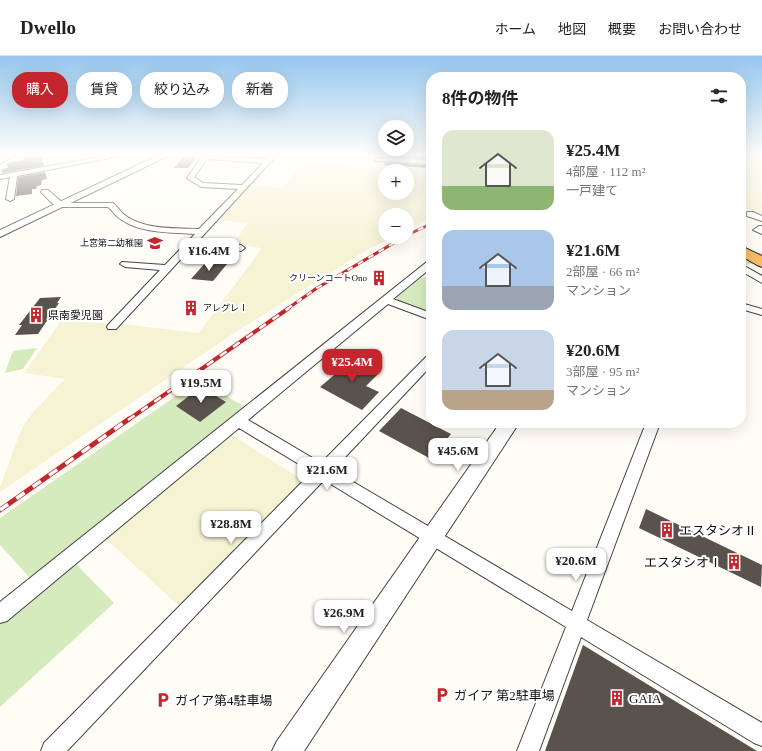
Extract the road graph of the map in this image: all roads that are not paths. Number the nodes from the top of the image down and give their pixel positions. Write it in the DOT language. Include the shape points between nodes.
graph roads {
  1 [pos="13,187"];
  2 [pos="99,187"];
  3 [pos="243,187"];
  4 [pos="45,192"];
  5 [pos="10,199"];
  6 [pos="62,205"];
  7 [pos="750,214"];
  8 [pos="762,219"];
  9 [pos="762,228"];
  10 [pos="201,232"];
  11 [pos="762,232"];
  12 [pos="0,234"];
  13 [pos="190,244"];
  14 [pos="240,248"];
  15 [pos="746,260"];
  16 [pos="762,262"];
  17 [pos="125,264"];
  18 [pos="746,265"];
  19 [pos="426,267"];
  20 [pos="167,268"];
  21 [pos="421,271"];
  22 [pos="426,273"];
  23 [pos="746,277"];
  24 [pos="761,279"];
  25 [pos="387,300"];
  26 [pos="746,307"];
  27 [pos="762,312"];
  28 [pos="426,315"];
  29 [pos="112,327"];
  30 [pos="426,364"];
  31 [pos="236,420"];
  32 [pos="507,428"];
  33 [pos="651,428"];
  34 [pos="322,472"];
  35 [pos="432,538"];
  36 [pos="0,614"];
  37 [pos="576,624"];
  38 [pos="762,736"];
  39 [pos="52,751"];
  40 [pos="287,751"];
  41 [pos="528,751"];
  1 -- 5 [label="street"];
  2 -- 6 [label="street"];
  3 -- 10 [label="street"];
  4 -- 6 [label="street"];
  6 -- 10 [label="street" via="110,205 122,218 142,226"];
  6 -- 12 [label="street"];
  7 -- 8 [label="street"];
  9 -- 11 [label="street" via="757,230"];
  10 -- 13 [label="street"];
  13 -- 14 [label="street"];
  13 -- 20 [label="street"];
  15 -- 16 [label="highway"];
  17 -- 20 [label="street"];
  18 -- 24 [label="street"];
  19 -- 21 [label="street"];
  20 -- 29 [label="street"];
  21 -- 22 [label="street"];
  21 -- 25 [label="street"];
  23 -- 24 [label="street"];
  25 -- 28 [label="street"];
  25 -- 31 [label="street"];
  26 -- 27 [label="street"];
  30 -- 34 [label="street"];
  31 -- 34 [label="street"];
  31 -- 36 [label="street"];
  32 -- 35 [label="street"];
  33 -- 37 [label="street"];
  34 -- 35 [label="street"];
  34 -- 39 [label="street"];
  35 -- 37 [label="street"];
  35 -- 40 [label="street"];
  37 -- 38 [label="street"];
  37 -- 41 [label="street"];
}
